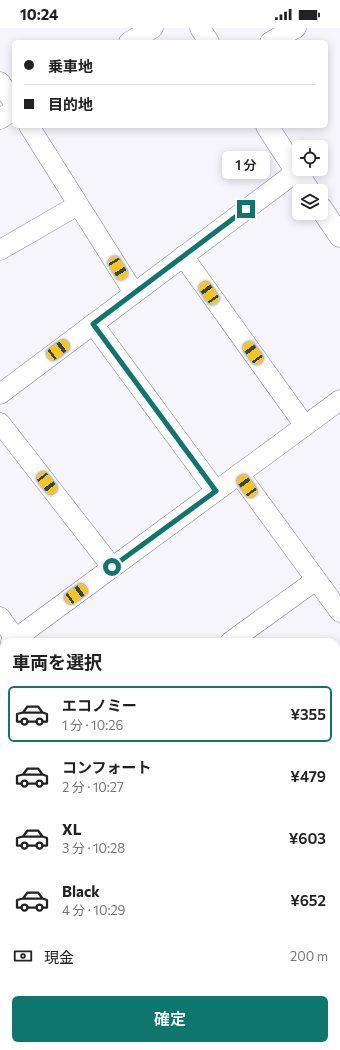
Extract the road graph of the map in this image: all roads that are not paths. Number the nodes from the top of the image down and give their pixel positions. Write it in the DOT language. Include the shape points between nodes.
graph roads {
  1 [pos="153,28"];
  2 [pos="200,28"];
  3 [pos="296,28"];
  4 [pos="132,40"];
  5 [pos="208,40"];
  6 [pos="274,40"];
  7 [pos="0,82"];
  8 [pos="12,100"];
  9 [pos="12,111"];
  10 [pos="0,119"];
  11 [pos="30,128"];
  12 [pos="268,128"];
  13 [pos="292,166"];
  14 [pos="292,175"];
  15 [pos="78,205"];
  16 [pos="328,218"];
  17 [pos="340,236"];
  18 [pos="0,250"];
  19 [pos="184,256"];
  20 [pos="134,293"];
  21 [pos="93,324"];
  22 [pos="0,394"];
  23 [pos="340,400"];
  24 [pos="0,423"];
  25 [pos="305,426"];
  26 [pos="239,474"];
  27 [pos="216,491"];
  28 [pos="112,567"];
  29 [pos="316,580"];
  30 [pos="340,612"];
  31 [pos="0,617"];
  32 [pos="5,638"];
  33 [pos="15,638"];
  34 [pos="236,638"];
  1 -- 4 [label="street"];
  2 -- 5 [label="street"];
  3 -- 6 [label="street"];
  7 -- 8 [label="street"];
  9 -- 10 [label="street"];
  11 -- 15 [label="street"];
  12 -- 13 [label="street"];
  14 -- 19 [label="street"];
  15 -- 18 [label="street"];
  15 -- 20 [label="street"];
  16 -- 17 [label="street"];
  19 -- 20 [label="street"];
  19 -- 25 [label="street"];
  20 -- 21 [label="street"];
  21 -- 22 [label="street"];
  21 -- 27 [label="street"];
  23 -- 25 [label="street"];
  24 -- 28 [label="street"];
  25 -- 26 [label="street"];
  26 -- 27 [label="street"];
  26 -- 29 [label="street"];
  27 -- 28 [label="street"];
  28 -- 33 [label="street"];
  29 -- 30 [label="street"];
  29 -- 34 [label="street"];
  31 -- 32 [label="street"];
}
